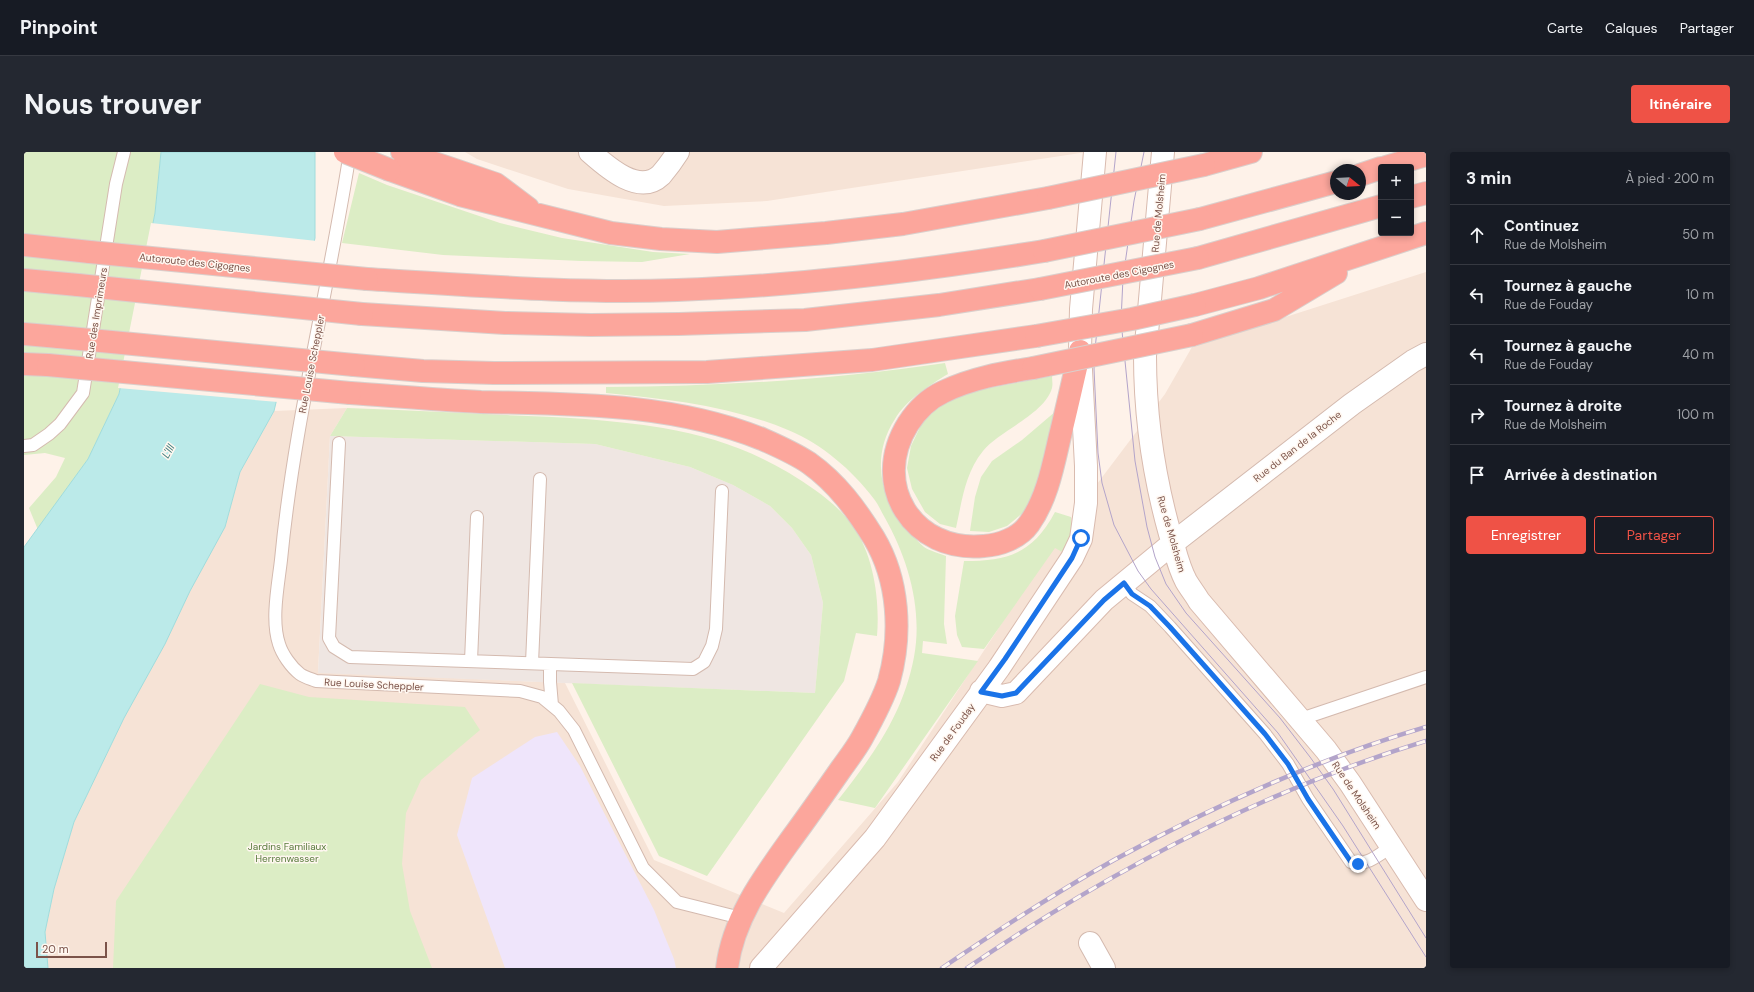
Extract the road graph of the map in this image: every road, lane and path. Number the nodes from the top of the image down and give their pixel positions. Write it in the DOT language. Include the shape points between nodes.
graph roads {
  1 [pos="124,152"];
  2 [pos="345,152"];
  3 [pos="350,152"];
  4 [pos="402,152"];
  5 [pos="590,152"];
  6 [pos="678,152"];
  7 [pos="1163,152"];
  8 [pos="1251,152"];
  9 [pos="1095,154"];
  10 [pos="1233,155"];
  11 [pos="1426,155"];
  12 [pos="1396,164"];
  13 [pos="1378,169"];
  14 [pos="1366,172"];
  15 [pos="1330,184"];
  16 [pos="1426,193"];
  17 [pos="1414,196"];
  18 [pos="1378,207"];
  19 [pos="539,216"];
  20 [pos="1426,233"];
  21 [pos="24,245"];
  22 [pos="1376,249"];
  23 [pos="24,280"];
  24 [pos="24,334"];
  25 [pos="1080,351"];
  26 [pos="1426,354"];
  27 [pos="24,364"];
  28 [pos="338,443"];
  29 [pos="24,446"];
  30 [pos="540,479"];
  31 [pos="722,491"];
  32 [pos="477,518"];
  33 [pos="1173,543"];
  34 [pos="1124,583"];
  35 [pos="471,661"];
  36 [pos="532,663"];
  37 [pos="550,664"];
  38 [pos="1426,677"];
  39 [pos="981,692"];
  40 [pos="552,705"];
  41 [pos="1301,720"];
  42 [pos="1392,846"];
  43 [pos="1426,900"];
  44 [pos="741,918"];
  45 [pos="1090,944"];
  46 [pos="727,968"];
  47 [pos="761,968"];
  48 [pos="1104,968"];
  1 -- 29 [label="lane, Rue des Imprimeurs" via="116,184 83,393 60,424 49,434 33,445"];
  2 -- 19 [label="highway, bridge" via="460,195"];
  3 -- 40 [label="lane, Rue Louise Scheppler" via="335,245 303,405 284,526 275,622 279,644 285,657 300,674 316,681 520,691 542,697"];
  4 -- 19 [label="highway" via="496,184"];
  5 -- 6 [label="main road" via="626,179 638,181 649,181 660,176"];
  7 -- 33 [label="main road, Rue de Molsheim" via="1145,356 1145,388 1150,439"];
  8 -- 10 [label="highway"];
  9 -- 25 [label="main road" via="1081,309"];
  10 -- 19 [label="highway, bridge" via="1204,165 1048,198 903,224 826,233 718,242 661,239 611,233"];
  11 -- 12 [label="highway"];
  13 -- 14 [label="highway"];
  15 -- 21 [label="highway, Autoroute des Cigognes, bridge" via="1200,219 1044,251 959,265 864,277 677,290 587,291 367,279"];
  16 -- 17 [label="highway"];
  18 -- 23 [label="highway, Autoroute des Cigognes, bridge" via="1198,258 1040,289 939,305 805,320 591,325 505,323 362,314"];
  20 -- 22 [label="highway"];
  22 -- 24 [label="highway, bridge" via="1266,286 1132,319 872,360 707,372 494,373 423,370"];
  22 -- 25 [label="highway, bridge" via="1274,310 1192,335 1033,368 985,376 942,392 922,406 900,437 893,465 899,500 906,515 920,530 944,542 974,548 1004,543 1028,526 1042,501 1050,477"];
  25 -- 39 [label="main road" via="1086,466 1086,503 1081,538 1072,558"];
  26 -- 33 [label="main road, Rue du Ban de la Roche" via="1352,404"];
  27 -- 44 [label="highway, bridge" via="478,402 610,405 686,416 745,433 781,447 808,462 848,499 880,548 890,571 895,595 895,652 888,682 861,740 769,870"];
  28 -- 35 [label="lane" via="330,638 334,647 350,656"];
  30 -- 36 [label="lane"];
  31 -- 37 [label="lane" via="716,629 712,646 704,662 693,670"];
  32 -- 35 [label="lane"];
  33 -- 34 [label="main road"];
  33 -- 41 [label="main road, Rue de Molsheim" via="1186,580 1199,601"];
  34 -- 39 [label="main road" via="1104,600 1016,693 1002,696"];
  34 -- 42 [label="lane" via="1132,594 1150,606 1170,627 1265,734 1288,764 1308,799 1351,862 1366,862"];
  35 -- 36 [label="lane"];
  36 -- 37 [label="lane"];
  37 -- 40 [label="lane"];
  38 -- 41 [label="lane"];
  39 -- 47 [label="main road, Rue de Fouday" via="875,838"];
  40 -- 44 [label="lane, Rue Louise Scheppler" via="574,730 643,868 678,902"];
  41 -- 42 [label="main road, Rue de Molsheim" via="1350,783"];
  42 -- 43 [label="main road, Rue de Molsheim"];
  44 -- 46 [label="highway" via="729,950"];
  45 -- 48 [label="main road"];
}
